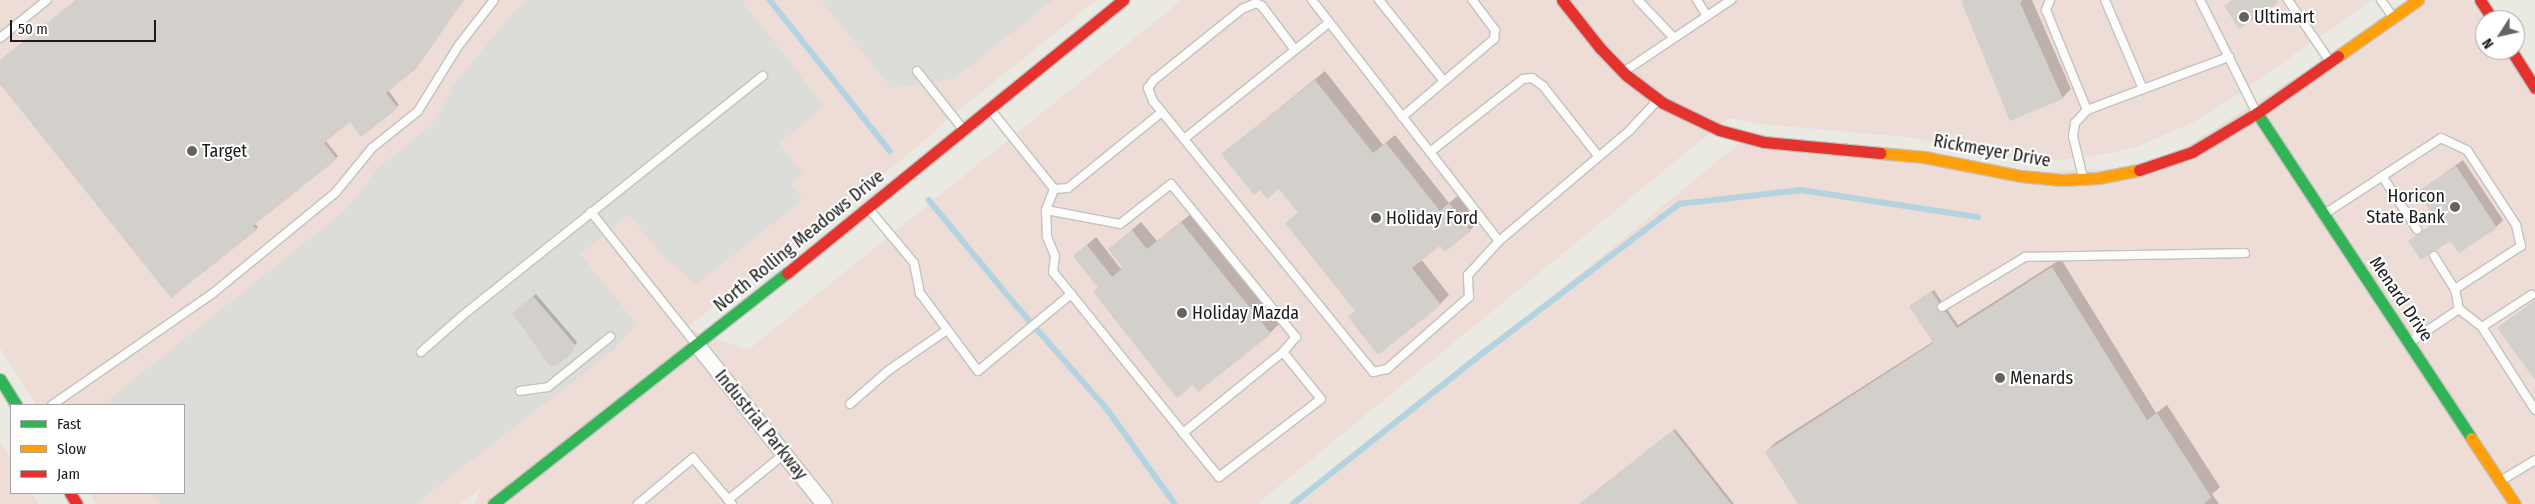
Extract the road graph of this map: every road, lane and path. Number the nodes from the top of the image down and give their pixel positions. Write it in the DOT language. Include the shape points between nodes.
graph roads {
  1 [pos="47,0"];
  2 [pos="494,0"];
  3 [pos="1123,0"];
  4 [pos="1312,0"];
  5 [pos="1379,0"];
  6 [pos="1472,0"];
  7 [pos="1562,0"];
  8 [pos="1638,0"];
  9 [pos="1697,0"];
  10 [pos="1731,0"];
  11 [pos="2050,0"];
  12 [pos="2105,0"];
  13 [pos="2200,0"];
  14 [pos="2288,0"];
  15 [pos="2382,0"];
  16 [pos="2418,0"];
  17 [pos="1708,16"];
  18 [pos="2393,18"];
  19 [pos="1329,23"];
  20 [pos="0,38"];
  21 [pos="1674,38"];
  22 [pos="1295,50"];
  23 [pos="2229,57"];
  24 [pos="2517,60"];
  25 [pos="2330,62"];
  26 [pos="917,71"];
  27 [pos="1623,72"];
  28 [pos="763,76"];
  29 [pos="1444,81"];
  30 [pos="2535,88"];
  31 [pos="2143,89"];
  32 [pos="1658,100"];
  33 [pos="989,108"];
  34 [pos="2087,110"];
  35 [pos="1162,112"];
  36 [pos="2257,113"];
  37 [pos="1402,117"];
  38 [pos="962,129"];
  39 [pos="1184,139"];
  40 [pos="1430,152"];
  41 [pos="1599,156"];
  42 [pos="2382,176"];
  43 [pos="2083,179"];
  44 [pos="1054,189"];
  45 [pos="867,208"];
  46 [pos="1046,210"];
  47 [pos="591,212"];
  48 [pos="2324,214"];
  49 [pos="2417,229"];
  50 [pos="1499,241"];
  51 [pos="2245,253"];
  52 [pos="2434,256"];
  53 [pos="2455,288"];
  54 [pos="1071,294"];
  55 [pos="2531,295"];
  56 [pos="1942,307"];
  57 [pos="2459,309"];
  58 [pos="2482,327"];
  59 [pos="947,330"];
  60 [pos="610,337"];
  61 [pos="2409,343"];
  62 [pos="697,345"];
  63 [pos="421,352"];
  64 [pos="1283,352"];
  65 [pos="0,379"];
  66 [pos="520,391"];
  67 [pos="15,404"];
  68 [pos="53,404"];
  69 [pos="850,404"];
  70 [pos="2535,410"];
  71 [pos="1183,433"];
  72 [pos="784,454"];
  73 [pos="2535,460"];
  74 [pos="2500,482"];
  75 [pos="730,502"];
  76 [pos="493,504"];
  77 [pos="638,504"];
  78 [pos="824,504"];
  79 [pos="2515,504"];
  1 -- 20 [label="lane"];
  2 -- 68 [label="lane" via="459,45 418,111 372,148 336,192 212,294"];
  3 -- 33 [label="street, North Rolling Meadows Drive"];
  4 -- 19 [label="lane"];
  5 -- 29 [label="lane"];
  6 -- 29 [label="lane" via="1495,30 1494,38"];
  7 -- 27 [label="street, Rickmeyer Drive"];
  8 -- 21 [label="lane"];
  9 -- 17 [label="lane"];
  10 -- 17 [label="lane"];
  11 -- 34 [label="lane" via="2046,10"];
  12 -- 31 [label="lane"];
  13 -- 23 [label="lane"];
  14 -- 25 [label="lane"];
  15 -- 18 [label="lane"];
  16 -- 18 [label="street, Rickmeyer Drive"];
  17 -- 21 [label="lane"];
  18 -- 25 [label="street, Rickmeyer Drive"];
  19 -- 22 [label="lane"];
  19 -- 37 [label="lane"];
  21 -- 27 [label="lane"];
  22 -- 35 [label="lane" via="1262,6 1256,3 1242,9 1154,80 1148,88"];
  22 -- 39 [label="lane"];
  23 -- 31 [label="lane"];
  23 -- 36 [label="lane"];
  24 -- 30 [label="street"];
  25 -- 36 [label="street, Rickmeyer Drive"];
  26 -- 38 [label="lane"];
  27 -- 32 [label="street, Rickmeyer Drive"];
  28 -- 47 [label="lane"];
  29 -- 37 [label="lane"];
  31 -- 34 [label="lane"];
  32 -- 41 [label="lane" via="1629,131"];
  32 -- 43 [label="street, Rickmeyer Drive" via="1719,130 1764,142 1924,157 2037,178"];
  33 -- 38 [label="street, North Rolling Meadows Drive"];
  33 -- 44 [label="lane"];
  34 -- 43 [label="lane" via="2075,123 2073,136"];
  35 -- 39 [label="lane"];
  35 -- 44 [label="lane" via="1068,188"];
  36 -- 43 [label="street, Rickmeyer Drive" via="2210,143 2173,160 2129,174"];
  36 -- 48 [label="street, Menard Drive"];
  37 -- 40 [label="lane"];
  38 -- 45 [label="street, North Rolling Meadows Drive"];
  39 -- 50 [label="lane" via="1373,372 1387,369 1469,297 1468,275"];
  40 -- 41 [label="lane" via="1523,79 1532,78"];
  40 -- 50 [label="lane"];
  41 -- 50 [label="lane"];
  42 -- 48 [label="lane"];
  42 -- 49 [label="lane"];
  42 -- 53 [label="lane" via="2441,138 2467,150 2516,225 2521,246"];
  44 -- 46 [label="lane"];
  45 -- 59 [label="lane" via="914,263 920,293"];
  45 -- 62 [label="street, North Rolling Meadows Drive"];
  46 -- 54 [label="lane" via="1047,237 1055,256 1053,272"];
  46 -- 64 [label="lane" via="1120,224 1171,184 1296,337"];
  47 -- 62 [label="lane"];
  47 -- 63 [label="lane"];
  48 -- 61 [label="street, Menard Drive"];
  51 -- 56 [label="lane" via="2025,257"];
  52 -- 53 [label="lane"];
  53 -- 57 [label="lane"];
  54 -- 59 [label="lane" via="978,371"];
  54 -- 71 [label="lane"];
  55 -- 58 [label="lane"];
  57 -- 58 [label="lane"];
  57 -- 61 [label="lane"];
  58 -- 70 [label="lane"];
  59 -- 69 [label="lane" via="890,370"];
  60 -- 66 [label="lane" via="548,387"];
  61 -- 74 [label="street, Menard Drive"];
  62 -- 72 [label="street, Industrial Parkway"];
  62 -- 76 [label="street, North Rolling Meadows Drive"];
  64 -- 71 [label="lane"];
  64 -- 71 [label="lane" via="1321,399 1219,477"];
  65 -- 67 [label="street"];
  72 -- 75 [label="lane"];
  72 -- 78 [label="street, Industrial Parkway"];
  73 -- 74 [label="lane"];
  74 -- 79 [label="street, Menard Drive"];
  75 -- 77 [label="lane" via="694,458"];
}
